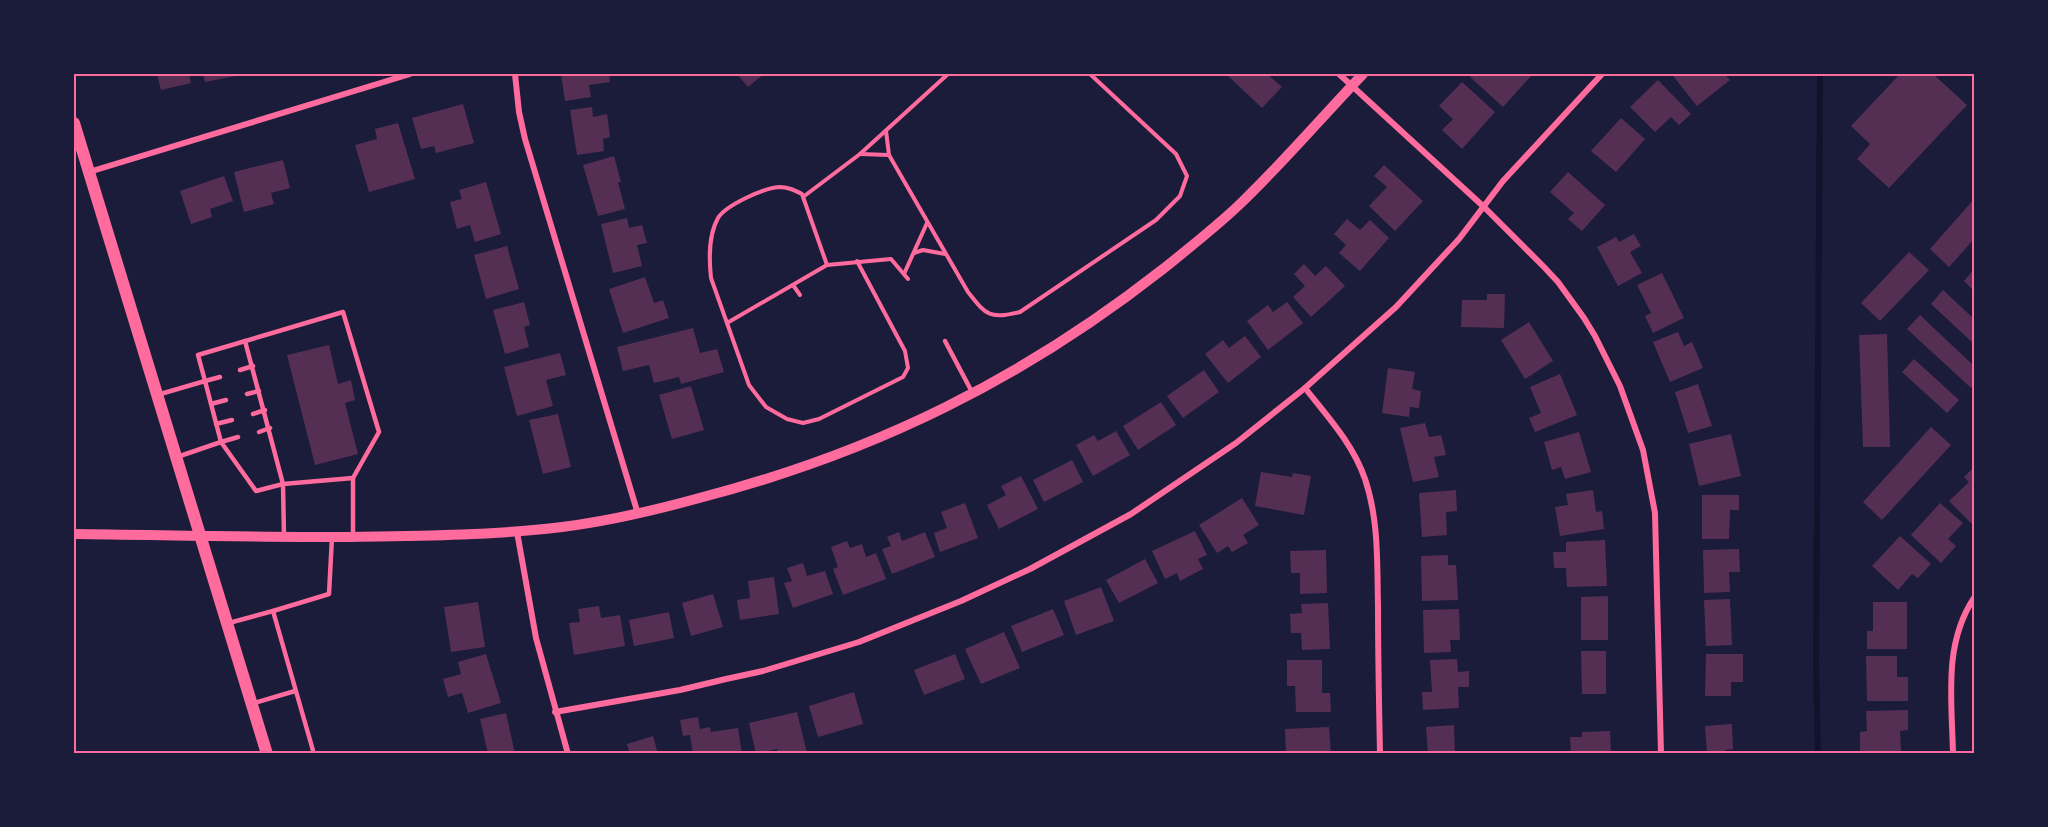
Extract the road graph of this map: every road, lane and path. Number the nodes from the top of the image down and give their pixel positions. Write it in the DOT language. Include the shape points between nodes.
graph roads {
  1 [pos="410,74"];
  2 [pos="515,74"];
  3 [pos="948,74"];
  4 [pos="1090,74"];
  5 [pos="1339,74"];
  6 [pos="1363,74"];
  7 [pos="1602,74"];
  8 [pos="1352,86"];
  9 [pos="74,123"];
  10 [pos="886,131"];
  11 [pos="860,154"];
  12 [pos="889,155"];
  13 [pos="88,172"];
  14 [pos="803,197"];
  15 [pos="1484,207"];
  16 [pos="928,222"];
  17 [pos="914,253"];
  18 [pos="946,254"];
  19 [pos="857,261"];
  20 [pos="827,265"];
  21 [pos="904,274"];
  22 [pos="908,279"];
  23 [pos="793,285"];
  24 [pos="800,295"];
  25 [pos="727,324"];
  26 [pos="245,341"];
  27 [pos="945,342"];
  28 [pos="253,366"];
  29 [pos="240,370"];
  30 [pos="220,377"];
  31 [pos="205,381"];
  32 [pos="1305,388"];
  33 [pos="259,391"];
  34 [pos="247,394"];
  35 [pos="974,394"];
  36 [pos="158,395"];
  37 [pos="226,400"];
  38 [pos="211,404"];
  39 [pos="265,410"];
  40 [pos="253,414"];
  41 [pos="232,420"];
  42 [pos="216,424"];
  43 [pos="270,428"];
  44 [pos="259,432"];
  45 [pos="238,437"];
  46 [pos="221,442"];
  47 [pos="176,457"];
  48 [pos="353,478"];
  49 [pos="283,484"];
  50 [pos="638,514"];
  51 [pos="517,532"];
  52 [pos="74,534"];
  53 [pos="200,536"];
  54 [pos="284,537"];
  55 [pos="332,537"];
  56 [pos="353,537"];
  57 [pos="1974,598"];
  58 [pos="273,611"];
  59 [pos="227,623"];
  60 [pos="295,691"];
  61 [pos="252,704"];
  62 [pos="555,712"];
  63 [pos="267,753"];
  64 [pos="314,753"];
  65 [pos="568,753"];
  66 [pos="1380,753"];
  67 [pos="1661,753"];
  68 [pos="1953,753"];
  1 -- 13 [label="street"];
  2 -- 50 [label="street" via="525,139"];
  3 -- 10 [label="path"];
  4 -- 18 [label="path" via="1176,154 1187,176 1180,196 1156,220 1020,312 1002,316 983,312"];
  5 -- 8 [label="street"];
  6 -- 8 [label="street"];
  7 -- 15 [label="street" via="1503,181"];
  8 -- 15 [label="street"];
  8 -- 35 [label="street" via="1238,206 1183,253 1066,340"];
  9 -- 13 [label="main road"];
  10 -- 11 [label="path"];
  10 -- 12 [label="path"];
  11 -- 12 [label="path"];
  11 -- 14 [label="path"];
  12 -- 16 [label="path"];
  13 -- 36 [label="main road"];
  14 -- 20 [label="path"];
  14 -- 25 [label="path" via="778,187 744,198 719,216 709,261"];
  15 -- 32 [label="street" via="1396,307"];
  15 -- 67 [label="street" via="1558,282 1584,318 1616,376 1636,427 1655,513"];
  16 -- 17 [label="path"];
  16 -- 18 [label="path"];
  17 -- 18 [label="path" via="923,250"];
  17 -- 21 [label="path"];
  19 -- 20 [label="path"];
  19 -- 21 [label="path" via="891,259"];
  19 -- 25 [label="path" via="905,351 908,368 903,377 819,419 803,423 766,407 749,384"];
  20 -- 23 [label="path"];
  21 -- 22 [label="path"];
  23 -- 24 [label="path"];
  23 -- 25 [label="path"];
  26 -- 28 [label="lane"];
  26 -- 31 [label="lane" via="198,355"];
  26 -- 48 [label="lane" via="344,312 379,432"];
  27 -- 35 [label="lane"];
  28 -- 29 [label="lane"];
  28 -- 33 [label="lane"];
  30 -- 31 [label="lane"];
  31 -- 36 [label="lane"];
  31 -- 38 [label="lane"];
  32 -- 62 [label="street" via="1236,443 1131,514 961,601 859,642 763,671"];
  32 -- 66 [label="street" via="1352,450 1372,509 1377,548"];
  33 -- 34 [label="lane"];
  33 -- 39 [label="lane"];
  35 -- 50 [label="street" via="827,459 751,485"];
  36 -- 47 [label="main road"];
  37 -- 38 [label="lane"];
  38 -- 42 [label="lane"];
  39 -- 40 [label="lane"];
  39 -- 43 [label="lane"];
  41 -- 42 [label="lane"];
  42 -- 46 [label="lane"];
  43 -- 44 [label="lane"];
  43 -- 49 [label="lane"];
  45 -- 46 [label="lane"];
  46 -- 47 [label="lane"];
  46 -- 49 [label="lane" via="255,490"];
  47 -- 53 [label="main road"];
  48 -- 49 [label="lane"];
  48 -- 56 [label="lane"];
  49 -- 54 [label="lane"];
  50 -- 51 [label="street"];
  51 -- 56 [label="street"];
  51 -- 62 [label="street" via="536,638"];
  52 -- 53 [label="street"];
  53 -- 54 [label="street"];
  53 -- 59 [label="main road"];
  54 -- 55 [label="street"];
  55 -- 56 [label="street"];
  55 -- 58 [label="lane" via="329,594"];
  57 -- 68 [label="street" via="1953,647"];
  58 -- 59 [label="lane"];
  58 -- 60 [label="lane"];
  59 -- 61 [label="main road"];
  60 -- 61 [label="lane"];
  60 -- 64 [label="lane"];
  61 -- 63 [label="main road"];
  62 -- 65 [label="street"];
}
